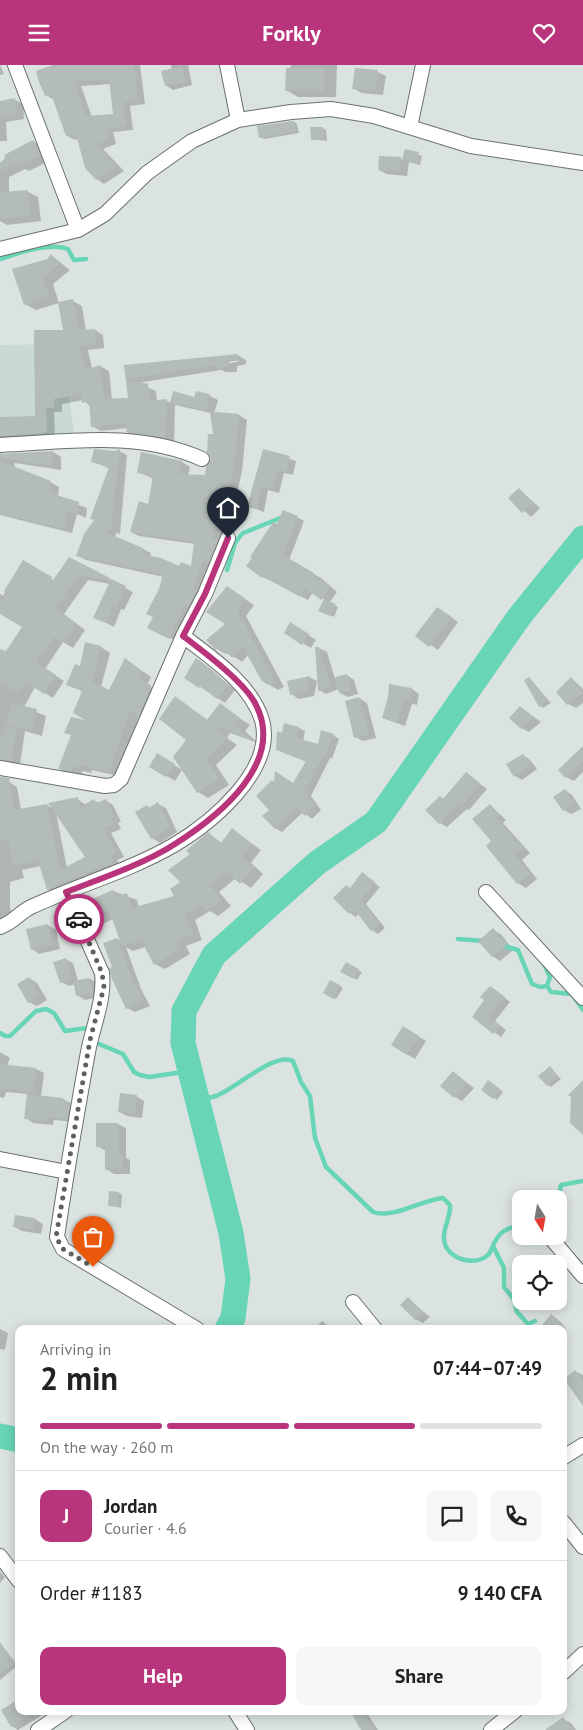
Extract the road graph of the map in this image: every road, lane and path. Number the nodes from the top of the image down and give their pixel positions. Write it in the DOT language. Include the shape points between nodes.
graph roads {
  1 [pos="15,65"];
  2 [pos="227,65"];
  3 [pos="423,65"];
  4 [pos="238,120"];
  5 [pos="410,127"];
  6 [pos="583,163"];
  7 [pos="78,230"];
  8 [pos="0,249"];
  9 [pos="0,445"];
  10 [pos="202,459"];
  11 [pos="228,538"];
  12 [pos="183,636"];
  13 [pos="0,768"];
  14 [pos="66,892"];
  15 [pos="486,892"];
  16 [pos="0,927"];
  17 [pos="583,998"];
  18 [pos="0,1159"];
  19 [pos="67,1172"];
  20 [pos="557,1245"];
  21 [pos="583,1276"];
  22 [pos="353,1302"];
  23 [pos="190,1325"];
  24 [pos="372,1325"];
  25 [pos="583,1445"];
  26 [pos="567,1455"];
  27 [pos="567,1527"];
  28 [pos="583,1547"];
  29 [pos="0,1557"];
  30 [pos="15,1576"];
  31 [pos="583,1654"];
  32 [pos="567,1669"];
  33 [pos="60,1715"];
  34 [pos="238,1715"];
  35 [pos="510,1715"];
  36 [pos="38,1730"];
  37 [pos="248,1730"];
  38 [pos="491,1730"];
  1 -- 7 [label="street"];
  2 -- 4 [label="street"];
  3 -- 5 [label="street"];
  4 -- 5 [label="street" via="331,109"];
  4 -- 7 [label="street" via="192,141 147,173 105,214"];
  5 -- 6 [label="street" via="471,146"];
  7 -- 8 [label="street"];
  9 -- 10 [label="street" via="121,439 164,445"];
  11 -- 12 [label="street"];
  12 -- 13 [label="street" via="121,779 114,785"];
  12 -- 14 [label="street" via="222,666 255,702 262,722 263,746 253,774 222,808 174,845 107,877"];
  14 -- 16 [label="street" via="30,907 8,925"];
  14 -- 19 [label="street" via="102,973 102,1000 90,1040"];
  15 -- 17 [label="street"];
  18 -- 19 [label="street"];
  19 -- 23 [label="street" via="56,1237 58,1244"];
  20 -- 21 [label="street"];
  22 -- 24 [label="street"];
  25 -- 26 [label="street"];
  27 -- 28 [label="street"];
  29 -- 30 [label="street"];
  31 -- 32 [label="street"];
  33 -- 36 [label="street"];
  34 -- 37 [label="street"];
  35 -- 38 [label="street"];
}
